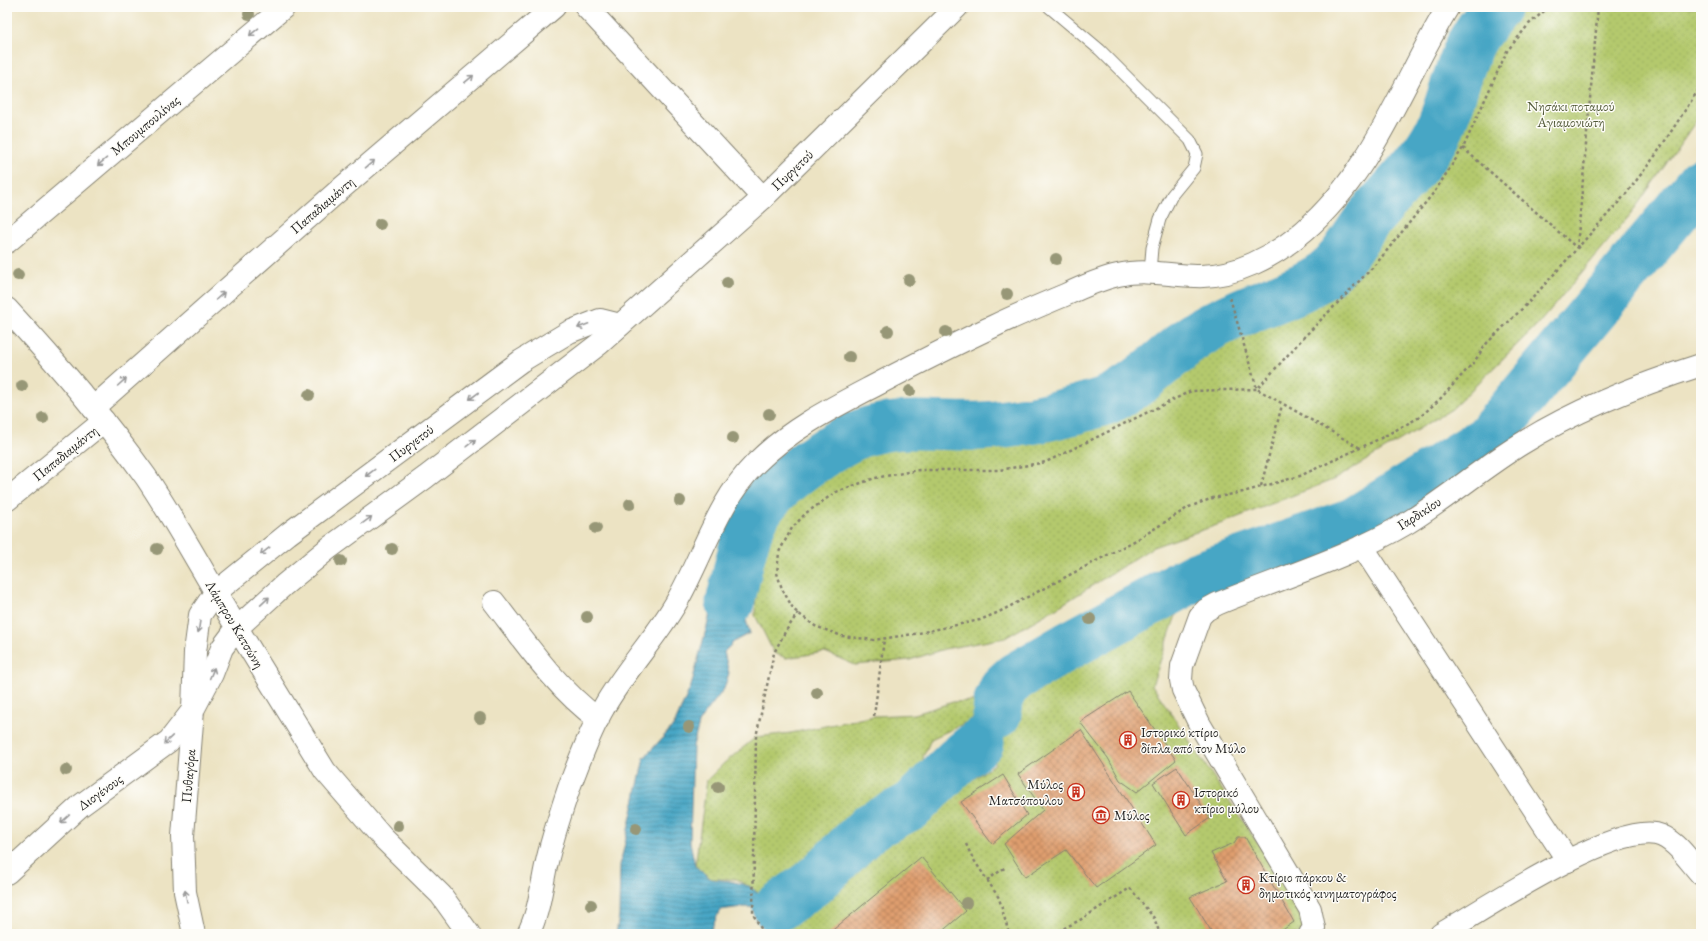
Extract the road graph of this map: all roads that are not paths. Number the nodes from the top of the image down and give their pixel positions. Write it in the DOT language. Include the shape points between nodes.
graph roads {
  1 [pos="284,7"];
  2 [pos="554,7"];
  3 [pos="586,7"];
  4 [pos="957,7"];
  5 [pos="1049,7"];
  6 [pos="1448,7"];
  7 [pos="763,198"];
  8 [pos="7,242"];
  9 [pos="1150,272"];
  10 [pos="7,309"];
  11 [pos="620,325"];
  12 [pos="1701,365"];
  13 [pos="98,414"];
  14 [pos="7,500"];
  15 [pos="1362,546"];
  16 [pos="215,593"];
  17 [pos="494,602"];
  18 [pos="237,628"];
  19 [pos="194,710"];
  20 [pos="598,719"];
  21 [pos="1568,861"];
  22 [pos="7,873"];
  23 [pos="1701,874"];
  24 [pos="194,934"];
  25 [pos="470,934"];
  26 [pos="528,934"];
  27 [pos="1310,934"];
  28 [pos="1441,934"];
  1 -- 8 [label="street, Μπουμπουλίνας, one-way"];
  13 -- 2 [label="street, Παπαδιαμάντη, one-way" via="337,192"];
  3 -- 7 [label="street"];
  4 -- 7 [label="street, Πυργετού"];
  5 -- 9 [label="lane" via="1100,50 1190,140 1197,154 1194,168 1172,195 1160,219 1152,248"];
  6 -- 9 [label="street" via="1363,162 1333,202 1302,232 1266,257 1222,274 1195,276"];
  7 -- 11 [label="street, Πυργετού"];
  9 -- 20 [label="street" via="1118,275 1100,280 1007,320 833,407 773,447 748,472 722,508 677,601"];
  10 -- 13 [label="street, Λάμπρου Κατσώνη"];
  11 -- 16 [label="street, Πυργετού, one-way" via="600,320 569,332 521,361 288,534"];
  18 -- 11 [label="street, Πυργετού, one-way" via="329,548 426,477 599,344"];
  12 -- 15 [label="street, Γαρδικίου" via="1616,395 1543,431 1407,523"];
  13 -- 14 [label="street, Παπαδιαμάντη"];
  13 -- 16 [label="street, Λάμπρου Κατσώνη" via="165,506"];
  15 -- 21 [label="street"];
  15 -- 27 [label="street, Γαρδικίου" via="1206,610 1195,625 1182,666 1183,690 1200,725 1304,898 1313,918 1314,928"];
  16 -- 18 [label="street, Λάμπρου Κατσώνη"];
  16 -- 19 [label="street, Πυργετού, one-way" via="200,615 195,652"];
  17 -- 20 [label="street" via="565,689"];
  19 -- 18 [label="street, Πυθαγόρα, one-way" via="222,648"];
  18 -- 25 [label="street, Λάμπρου Κατσώνη" via="325,771 382,837 441,895"];
  19 -- 22 [label="street, Διογένους, one-way" via="169,741 80,806"];
  24 -- 19 [label="street, Πυθαγόρα, one-way" via="185,892 183,851"];
  20 -- 26 [label="street" via="583,752 551,843 537,911"];
  21 -- 23 [label="street" via="1628,835 1656,834 1668,839"];
  21 -- 28 [label="street"];
}
